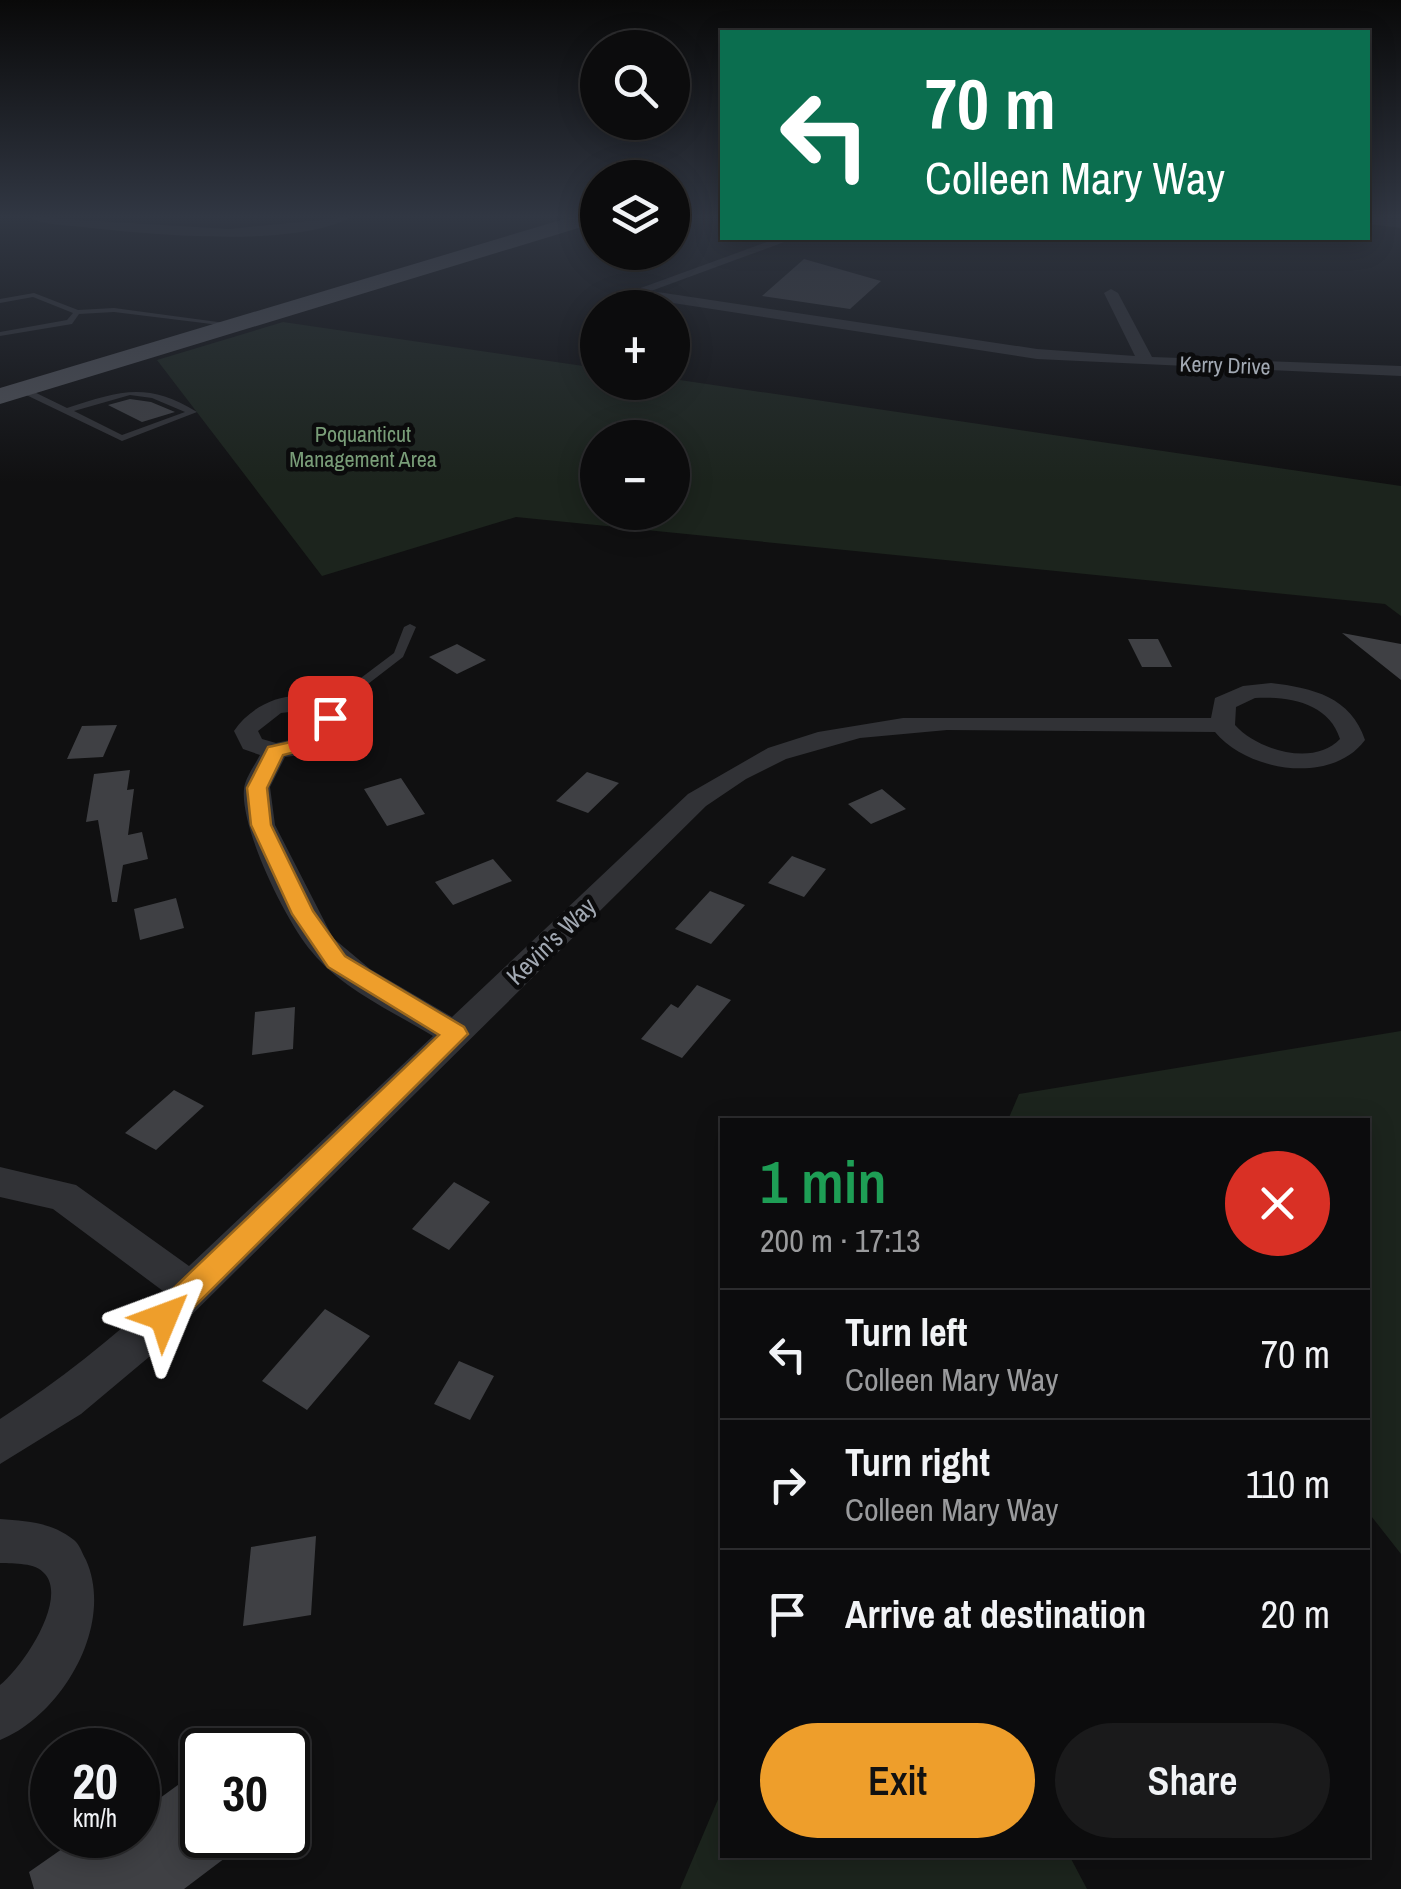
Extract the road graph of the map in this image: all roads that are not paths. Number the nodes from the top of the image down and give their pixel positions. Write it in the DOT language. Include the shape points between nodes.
graph roads {
  1 [pos="59,305"];
  2 [pos="301,305"];
  3 [pos="711,305"];
  4 [pos="1117,305"];
  5 [pos="77,312"];
  6 [pos="236,325"];
  7 [pos="0,334"];
  8 [pos="1146,362"];
  9 [pos="1401,371"];
  10 [pos="11,393"];
  11 [pos="66,410"];
  12 [pos="410,627"];
  13 [pos="325,711"];
  14 [pos="1223,725"];
  15 [pos="275,751"];
  16 [pos="456,1034"];
  17 [pos="0,1182"];
  18 [pos="192,1290"];
  19 [pos="0,1444"];
  20 [pos="0,1541"];
  21 [pos="0,1716"];
  1 -- 5 [label="lane"];
  2 -- 6 [label="main road"];
  3 -- 8 [label="street, Kerry Drive" via="981,348"];
  4 -- 8 [label="street"];
  5 -- 6 [label="lane" via="114,310"];
  5 -- 7 [label="lane" via="69,322"];
  6 -- 10 [label="main road"];
  8 -- 9 [label="street, Kerry Drive"];
  10 -- 11 [label="lane"];
  11 -- 11 [label="lane" via="122,438 192,412 144,390"];
  12 -- 13 [label="lane" via="399,655"];
  13 -- 15 [label="street" via="330,726 316,741"];
  13 -- 15 [label="street" via="292,704 256,716 247,738"];
  14 -- 14 [label="street" via="1249,748 1293,761 1332,758 1353,742 1352,730 1332,708 1271,690 1251,690 1224,703"];
  14 -- 16 [label="street, Kevin's Way" via="897,724 836,734 764,758 697,800"];
  15 -- 16 [label="street" via="257,788 261,825 322,945 359,977"];
  16 -- 18 [label="street, Kevin's Way"];
  17 -- 18 [label="street" via="63,1196"];
  18 -- 19 [label="street, Kevin's Way" via="100,1375"];
  20 -- 21 [label="street" via="46,1547 64,1563 73,1587 62,1650 41,1682"];
}
